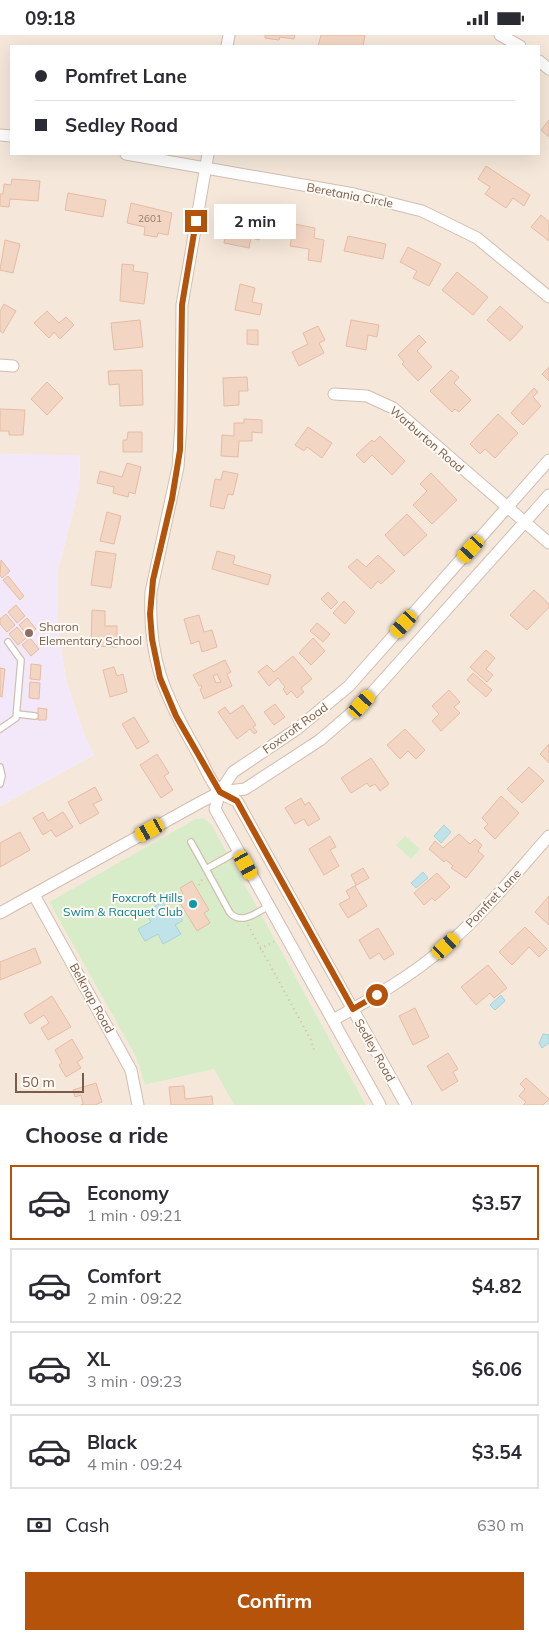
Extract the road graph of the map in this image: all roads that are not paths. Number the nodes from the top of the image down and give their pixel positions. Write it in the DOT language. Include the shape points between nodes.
graph roads {
  1 [pos="500,35"];
  2 [pos="518,45"];
  3 [pos="132,155"];
  4 [pos="208,155"];
  5 [pos="206,168"];
  6 [pos="549,297"];
  7 [pos="0,365"];
  8 [pos="13,366"];
  9 [pos="334,394"];
  10 [pos="549,460"];
  11 [pos="549,495"];
  12 [pos="508,508"];
  13 [pos="525,522"];
  14 [pos="549,543"];
  15 [pos="8,642"];
  16 [pos="17,714"];
  17 [pos="35,716"];
  18 [pos="0,729"];
  19 [pos="0,767"];
  20 [pos="0,784"];
  21 [pos="220,792"];
  22 [pos="549,836"];
  23 [pos="190,842"];
  24 [pos="238,851"];
  25 [pos="206,869"];
  26 [pos="34,895"];
  27 [pos="269,906"];
  28 [pos="0,913"];
  29 [pos="353,1009"];
  30 [pos="333,1020"];
  31 [pos="138,1105"];
  32 [pos="380,1105"];
  33 [pos="406,1105"];
  1 -- 2 [label="street"];
  3 -- 5 [label="street, Beretania Circle"];
  4 -- 5 [label="street, Sedley Road"];
  5 -- 6 [label="street, Beretania Circle" via="354,194 428,213 488,245"];
  5 -- 21 [label="street, Sedley Road" via="182,305 178,467 153,580 150,614 154,657 164,689"];
  7 -- 8 [label="street"];
  9 -- 12 [label="street, Warburton Road" via="367,395 392,407"];
  10 -- 12 [label="street, Foxcroft Road"];
  11 -- 13 [label="street, Foxcroft Road"];
  12 -- 13 [label="street, Warburton Road"];
  12 -- 21 [label="street, Foxcroft Road" via="349,685 298,729 233,772"];
  13 -- 14 [label="street"];
  13 -- 21 [label="street, Foxcroft Road" via="356,709 320,740 272,773 244,789"];
  15 -- 16 [label="lane" via="21,660"];
  16 -- 17 [label="lane"];
  16 -- 18 [label="lane" via="15,720"];
  19 -- 20 [label="lane"];
  21 -- 24 [label="street, Sedley Road" via="215,809"];
  21 -- 26 [label="street, Foxcroft Road"];
  21 -- 29 [label="street, Sedley Road" via="237,801"];
  22 -- 29 [label="street, Pomfret Lane" via="446,946"];
  23 -- 25 [label="lane"];
  24 -- 25 [label="lane"];
  24 -- 27 [label="street, Sedley Road"];
  25 -- 27 [label="lane" via="235,918 242,919"];
  26 -- 28 [label="street, Foxcroft Road"];
  26 -- 31 [label="street, Belknap Road" via="131,1070"];
  27 -- 30 [label="street, Sedley Road"];
  29 -- 30 [label="street, Pomfret Lane"];
  29 -- 33 [label="street, Sedley Road"];
  30 -- 32 [label="street, Sedley Road"];
}
